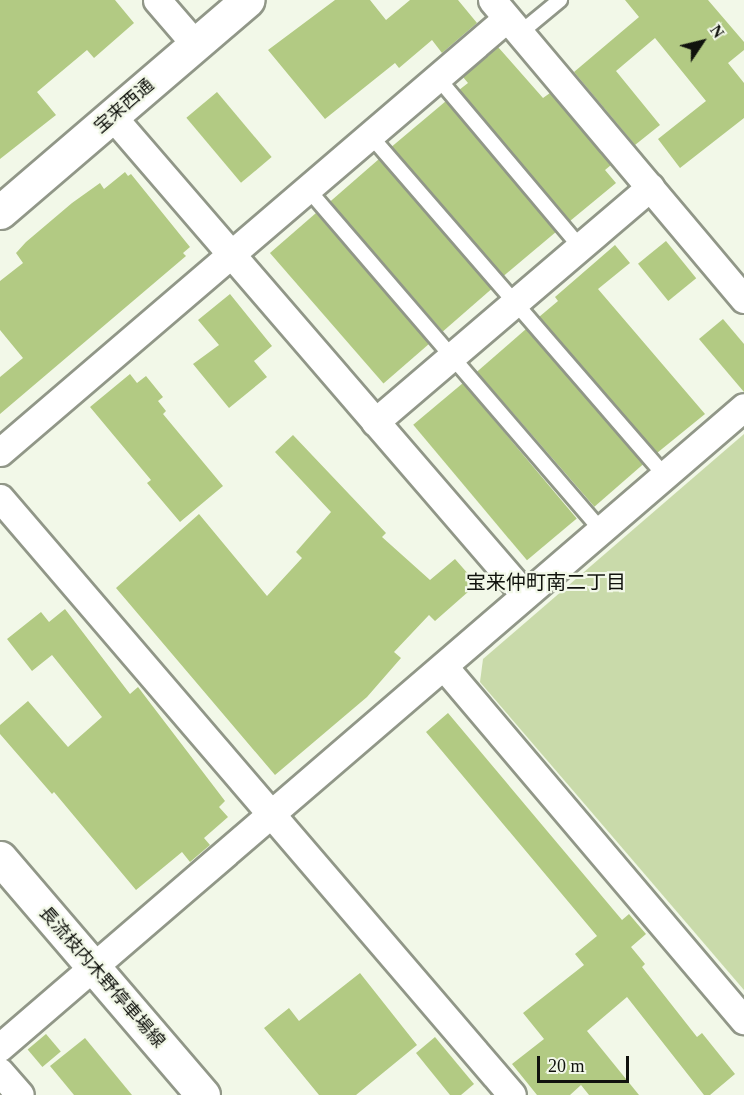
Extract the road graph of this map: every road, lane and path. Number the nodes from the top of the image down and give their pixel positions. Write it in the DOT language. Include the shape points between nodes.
graph roads {
  1 [pos="157,0"];
  2 [pos="247,0"];
  3 [pos="560,0"];
  4 [pos="506,17"];
  5 [pos="195,44"];
  6 [pos="437,77"];
  7 [pos="112,116"];
  8 [pos="369,134"];
  9 [pos="306,188"];
  10 [pos="650,188"];
  11 [pos="0,212"];
  12 [pos="580,247"];
  13 [pos="230,252"];
  14 [pos="744,299"];
  15 [pos="516,302"];
  16 [pos="451,357"];
  17 [pos="744,407"];
  18 [pos="375,422"];
  19 [pos="0,452"];
  20 [pos="664,476"];
  21 [pos="0,498"];
  22 [pos="601,530"];
  23 [pos="525,594"];
  24 [pos="445,668"];
  25 [pos="271,814"];
  26 [pos="0,858"];
  27 [pos="93,967"];
  28 [pos="744,1020"];
  29 [pos="2,1043"];
  30 [pos="0,1072"];
  31 [pos="20,1095"];
  32 [pos="203,1095"];
  33 [pos="512,1095"];
  1 -- 5 [label="street"];
  2 -- 5 [label="street, 宝来西通"];
  3 -- 4 [label="lane"];
  4 -- 6 [label="street"];
  4 -- 10 [label="street"];
  5 -- 7 [label="street, 宝来西通"];
  6 -- 8 [label="street"];
  6 -- 12 [label="lane"];
  7 -- 11 [label="street, 宝来西通"];
  7 -- 13 [label="street"];
  8 -- 9 [label="street"];
  8 -- 15 [label="lane"];
  9 -- 13 [label="street"];
  9 -- 16 [label="lane"];
  10 -- 12 [label="street"];
  10 -- 14 [label="street"];
  12 -- 15 [label="street"];
  13 -- 18 [label="street"];
  13 -- 19 [label="street"];
  15 -- 16 [label="street"];
  15 -- 20 [label="lane"];
  16 -- 18 [label="street"];
  16 -- 22 [label="lane"];
  17 -- 20 [label="street"];
  18 -- 23 [label="street"];
  20 -- 22 [label="street"];
  21 -- 25 [label="street"];
  22 -- 23 [label="street"];
  23 -- 24 [label="street"];
  24 -- 25 [label="street"];
  24 -- 28 [label="street"];
  25 -- 27 [label="street"];
  25 -- 33 [label="street"];
  26 -- 27 [label="street, 長流枝内木野停車場線"];
  27 -- 29 [label="street"];
  27 -- 32 [label="street, 長流枝内木野停車場線"];
  30 -- 31 [label="street"];
}
